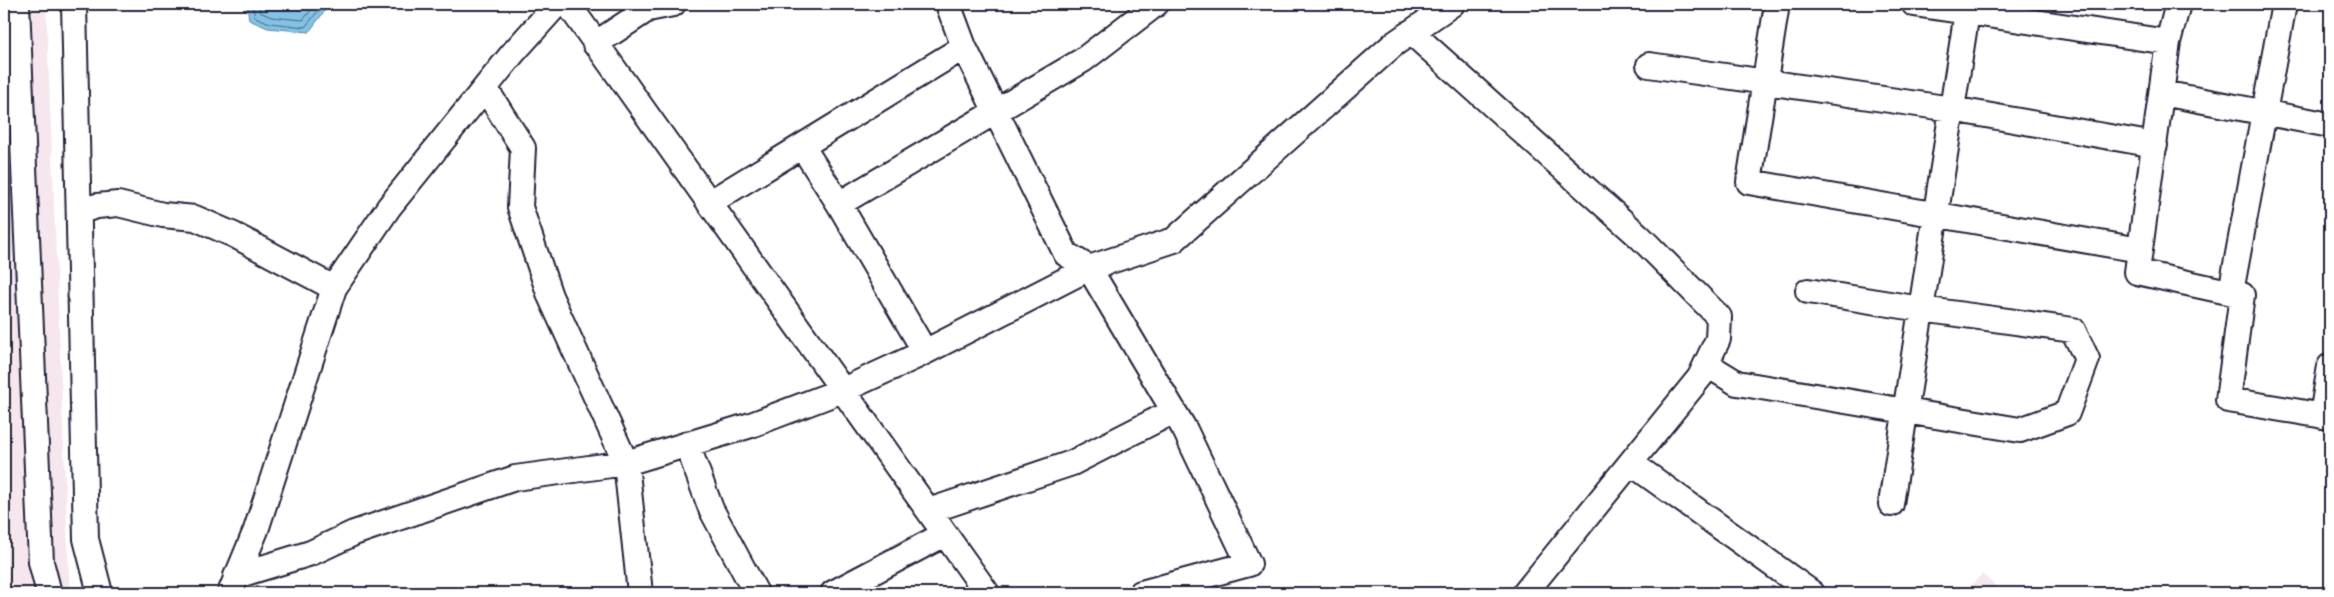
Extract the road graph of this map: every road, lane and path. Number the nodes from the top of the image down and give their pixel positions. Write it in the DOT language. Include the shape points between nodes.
graph roads {
  1 [pos="17,4"];
  2 [pos="74,4"];
  3 [pos="557,4"];
  4 [pos="568,4"];
  5 [pos="673,4"];
  6 [pos="948,4"];
  7 [pos="1156,4"];
  8 [pos="1452,4"];
  9 [pos="1777,4"];
  10 [pos="1914,4"];
  11 [pos="2178,4"];
  12 [pos="2284,4"];
  13 [pos="1967,12"];
  14 [pos="1412,32"];
  15 [pos="2168,42"];
  16 [pos="595,44"];
  17 [pos="964,47"];
  18 [pos="1649,65"];
  19 [pos="1765,82"];
  20 [pos="485,88"];
  21 [pos="2162,93"];
  22 [pos="1952,109"];
  23 [pos="996,111"];
  24 [pos="2265,113"];
  25 [pos="2330,126"];
  26 [pos="2154,144"];
  27 [pos="802,146"];
  28 [pos="709,203"];
  29 [pos="839,204"];
  30 [pos="80,211"];
  31 [pos="1936,214"];
  32 [pos="2140,250"];
  33 [pos="1066,254"];
  34 [pos="1089,268"];
  35 [pos="334,288"];
  36 [pos="1048,289"];
  37 [pos="1808,291"];
  38 [pos="2231,292"];
  39 [pos="1921,309"];
  40 [pos="925,352"];
  41 [pos="1706,364"];
  42 [pos="2330,366"];
  43 [pos="843,390"];
  44 [pos="1906,409"];
  45 [pos="1174,412"];
  46 [pos="2326,417"];
  47 [pos="687,444"];
  48 [pos="626,463"];
  49 [pos="1630,463"];
  50 [pos="1891,504"];
  51 [pos="928,511"];
  52 [pos="945,534"];
  53 [pos="233,585"];
  54 [pos="48,593"];
  55 [pos="100,593"];
  56 [pos="640,593"];
  57 [pos="756,593"];
  58 [pos="833,593"];
  59 [pos="987,593"];
  60 [pos="1141,593"];
  61 [pos="1525,593"];
  62 [pos="1812,593"];
  1 -- 54 [label="street" via="41,562"];
  2 -- 30 [label="street"];
  3 -- 20 [label="street"];
  4 -- 16 [label="street"];
  5 -- 16 [label="street" via="648,9"];
  6 -- 17 [label="street"];
  7 -- 23 [label="street" via="1083,60"];
  8 -- 14 [label="street"];
  9 -- 19 [label="street"];
  10 -- 13 [label="street"];
  11 -- 15 [label="street"];
  12 -- 24 [label="street"];
  13 -- 15 [label="street"];
  13 -- 22 [label="street"];
  14 -- 34 [label="street" via="1394,44 1174,240"];
  14 -- 41 [label="street" via="1640,237 1719,317 1718,339"];
  15 -- 21 [label="street"];
  16 -- 28 [label="street"];
  17 -- 23 [label="street"];
  17 -- 27 [label="street"];
  18 -- 19 [label="street"];
  19 -- 22 [label="street"];
  19 -- 31 [label="street" via="1749,182"];
  20 -- 35 [label="street" via="389,207"];
  20 -- 48 [label="street" via="523,148 520,208 550,296"];
  21 -- 24 [label="street"];
  21 -- 26 [label="street"];
  22 -- 26 [label="street"];
  22 -- 31 [label="street"];
  23 -- 29 [label="street"];
  23 -- 33 [label="street"];
  24 -- 25 [label="street"];
  24 -- 38 [label="street"];
  26 -- 32 [label="street"];
  27 -- 28 [label="street"];
  27 -- 29 [label="street"];
  28 -- 43 [label="street"];
  29 -- 40 [label="street"];
  30 -- 35 [label="street" via="118,204 163,215 195,218"];
  30 -- 55 [label="street" via="86,539"];
  31 -- 32 [label="street"];
  31 -- 39 [label="street"];
  32 -- 38 [label="street" via="2137,272"];
  33 -- 34 [label="street"];
  33 -- 36 [label="street"];
  34 -- 36 [label="street"];
  34 -- 45 [label="street"];
  35 -- 53 [label="street" via="256,530"];
  36 -- 40 [label="street"];
  37 -- 39 [label="street"];
  38 -- 46 [label="street" via="2242,295 2228,400"];
  39 -- 44 [label="street"];
  39 -- 44 [label="street" via="2073,330 2087,359 2067,413 2020,430"];
  40 -- 43 [label="street"];
  41 -- 44 [label="street" via="1737,383"];
  41 -- 49 [label="street" via="1700,377"];
  42 -- 46 [label="street"];
  43 -- 47 [label="street" via="751,425"];
  43 -- 51 [label="street"];
  44 -- 50 [label="street"];
  45 -- 51 [label="street" via="1072,463"];
  45 -- 60 [label="street" via="1250,564"];
  47 -- 48 [label="street"];
  47 -- 57 [label="street" via="711,509"];
  48 -- 53 [label="street" via="515,478 354,533"];
  48 -- 56 [label="street"];
  49 -- 61 [label="street"];
  49 -- 62 [label="street"];
  51 -- 52 [label="street"];
  52 -- 58 [label="street"];
  52 -- 59 [label="street"];
}
